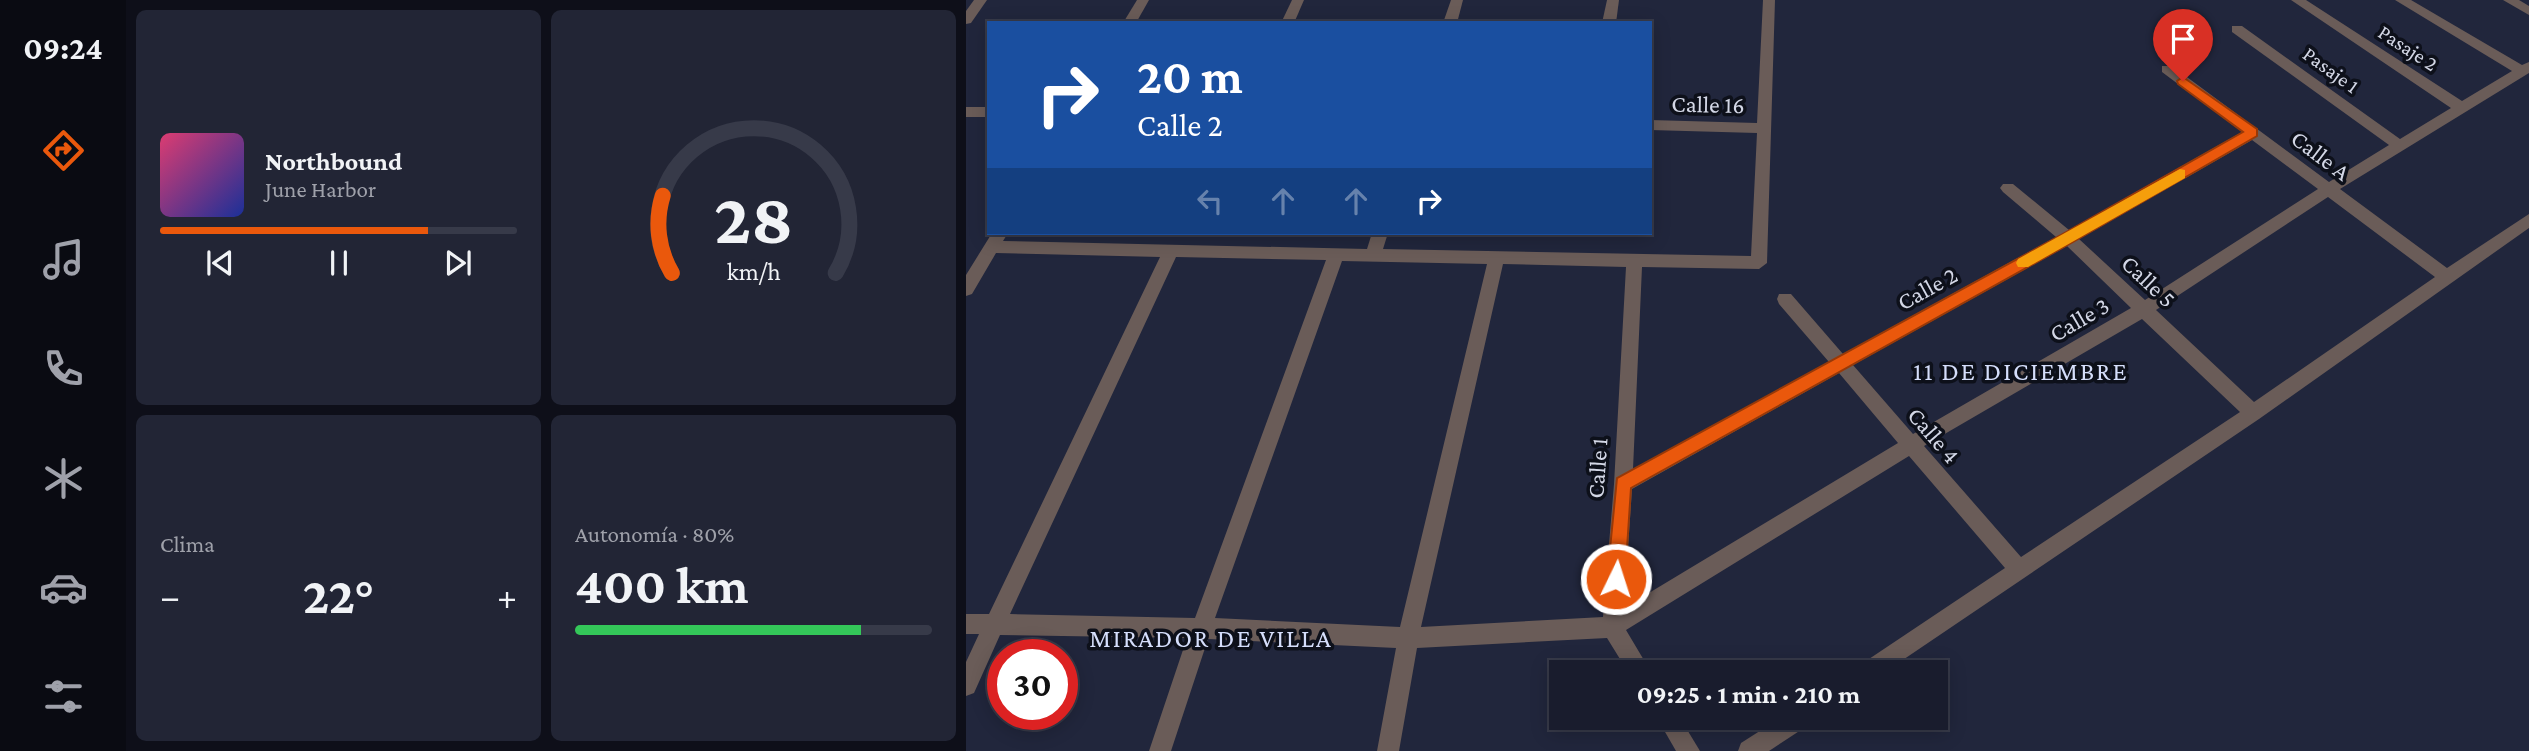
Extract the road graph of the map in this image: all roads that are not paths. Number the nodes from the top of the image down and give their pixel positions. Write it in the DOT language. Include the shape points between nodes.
graph roads {
  1 [pos="981,0"];
  2 [pos="1143,0"];
  3 [pos="1298,0"];
  4 [pos="1457,0"];
  5 [pos="1613,0"];
  6 [pos="1769,0"];
  7 [pos="2297,0"];
  8 [pos="2401,0"];
  9 [pos="2509,0"];
  10 [pos="2529,11"];
  11 [pos="966,20"];
  12 [pos="1130,21"];
  13 [pos="1288,21"];
  14 [pos="1451,21"];
  15 [pos="1608,21"];
  16 [pos="2237,29"];
  17 [pos="2167,69"];
  18 [pos="2526,69"];
  19 [pos="2462,108"];
  20 [pos="966,112"];
  21 [pos="987,112"];
  22 [pos="1652,125"];
  23 [pos="1764,128"];
  24 [pos="2253,133"];
  25 [pos="2400,146"];
  26 [pos="2008,188"];
  27 [pos="2329,189"];
  28 [pos="2529,220"];
  29 [pos="1379,235"];
  30 [pos="2068,238"];
  31 [pos="996,240"];
  32 [pos="1171,250"];
  33 [pos="1336,254"];
  34 [pos="1373,255"];
  35 [pos="1497,257"];
  36 [pos="1634,260"];
  37 [pos="2446,277"];
  38 [pos="966,289"];
  39 [pos="1785,299"];
  40 [pos="2143,310"];
  41 [pos="1840,363"];
  42 [pos="2253,413"];
  43 [pos="1910,445"];
  44 [pos="1623,484"];
  45 [pos="2020,570"];
  46 [pos="966,624"];
  47 [pos="994,624"];
  48 [pos="1612,627"];
  49 [pos="1201,628"];
  50 [pos="1408,638"];
  51 [pos="1633,660"];
  52 [pos="1885,660"];
  53 [pos="966,685"];
  54 [pos="1676,730"];
  55 [pos="1781,730"];
  56 [pos="1160,751"];
  57 [pos="1388,751"];
  58 [pos="1689,751"];
  59 [pos="1749,751"];
  1 -- 11 [label="street"];
  2 -- 12 [label="street"];
  3 -- 13 [label="street"];
  4 -- 14 [label="street"];
  5 -- 15 [label="street"];
  6 -- 23 [label="street"];
  7 -- 19 [label="street, Pasaje 2"];
  8 -- 18 [label="street"];
  9 -- 10 [label="street"];
  16 -- 25 [label="street, Pasaje 1"];
  17 -- 24 [label="street, Calle A"];
  18 -- 19 [label="street, Calle 3"];
  19 -- 25 [label="street, Calle 3"];
  20 -- 21 [label="street"];
  22 -- 23 [label="street, Calle 16"];
  23 -- 36 [label="street" via="1759,263"];
  24 -- 27 [label="street, Calle A"];
  24 -- 30 [label="street, Calle 2"];
  25 -- 27 [label="street, Calle 3"];
  26 -- 30 [label="street, Calle 5"];
  27 -- 37 [label="street, Calle A"];
  27 -- 40 [label="street, Calle 3"];
  28 -- 37 [label="street"];
  29 -- 34 [label="street"];
  30 -- 40 [label="street, Calle 5"];
  30 -- 41 [label="street, Calle 2"];
  31 -- 32 [label="street"];
  31 -- 38 [label="street"];
  32 -- 33 [label="street"];
  32 -- 47 [label="street"];
  33 -- 34 [label="street"];
  33 -- 49 [label="street"];
  34 -- 35 [label="street"];
  35 -- 36 [label="street"];
  35 -- 50 [label="street"];
  36 -- 44 [label="street, Calle 1"];
  37 -- 42 [label="street"];
  39 -- 41 [label="street, Calle 4"];
  40 -- 42 [label="street, Calle 5"];
  40 -- 43 [label="street, Calle 3"];
  41 -- 43 [label="street, Calle 4"];
  41 -- 44 [label="street, Calle 2"];
  42 -- 45 [label="street"];
  43 -- 45 [label="street, Calle 4"];
  43 -- 48 [label="street, Calle 3"];
  44 -- 48 [label="street, Calle 1"];
  45 -- 52 [label="street"];
  46 -- 47 [label="street"];
  47 -- 49 [label="street"];
  47 -- 53 [label="street"];
  48 -- 50 [label="street"];
  48 -- 51 [label="street"];
  49 -- 50 [label="street"];
  49 -- 56 [label="street"];
  50 -- 57 [label="street"];
  54 -- 58 [label="street"];
  55 -- 59 [label="street"];
}
